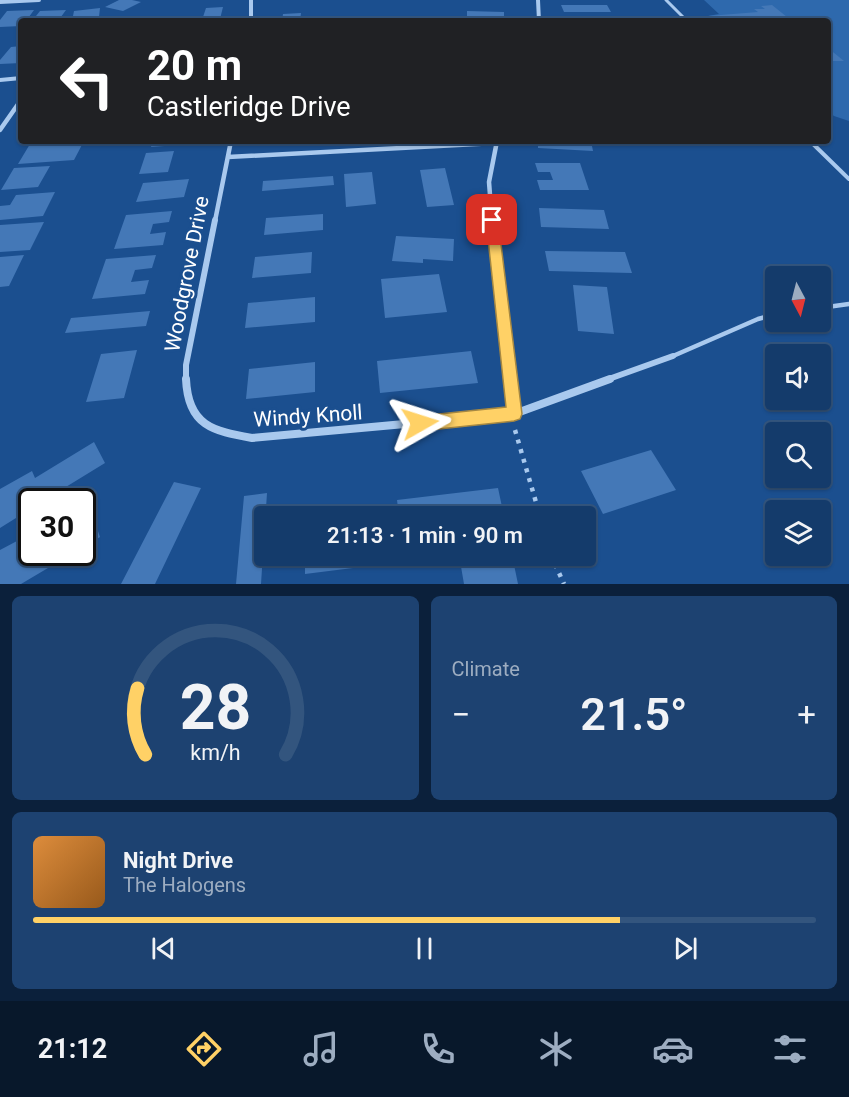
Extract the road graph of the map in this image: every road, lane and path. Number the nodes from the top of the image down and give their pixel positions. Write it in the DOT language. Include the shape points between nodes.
graph roads {
  1 [pos="39,0"];
  2 [pos="251,0"];
  3 [pos="538,0"];
  4 [pos="666,0"];
  5 [pos="0,2"];
  6 [pos="251,18"];
  7 [pos="539,18"];
  8 [pos="684,18"];
  9 [pos="18,78"];
  10 [pos="0,80"];
  11 [pos="18,104"];
  12 [pos="0,130"];
  13 [pos="230,144"];
  14 [pos="461,144"];
  15 [pos="497,144"];
  16 [pos="813,144"];
  17 [pos="228,157"];
  18 [pos="849,179"];
  19 [pos="849,304"];
  20 [pos="831,306"];
  21 [pos="765,317"];
  22 [pos="673,356"];
  23 [pos="195,412"];
  24 [pos="514,414"];
  25 [pos="537,506"];
  26 [pos="556,566"];
  27 [pos="564,584"];
  1 -- 5 [label="street"];
  2 -- 6 [label="street"];
  3 -- 7 [label="street"];
  4 -- 8 [label="lane"];
  9 -- 10 [label="street"];
  11 -- 12 [label="street"];
  13 -- 17 [label="street, Woodgrove Drive"];
  14 -- 17 [label="street"];
  15 -- 24 [label="street" via="489,199"];
  16 -- 18 [label="lane"];
  17 -- 23 [label="street, Woodgrove Drive" via="187,357 186,383"];
  19 -- 20 [label="lane"];
  21 -- 22 [label="lane"];
  22 -- 24 [label="street, Windy Knoll"];
  23 -- 24 [label="street, Windy Knoll" via="217,432 252,438"];
  24 -- 25 [label="path"];
  26 -- 27 [label="path"];
}
